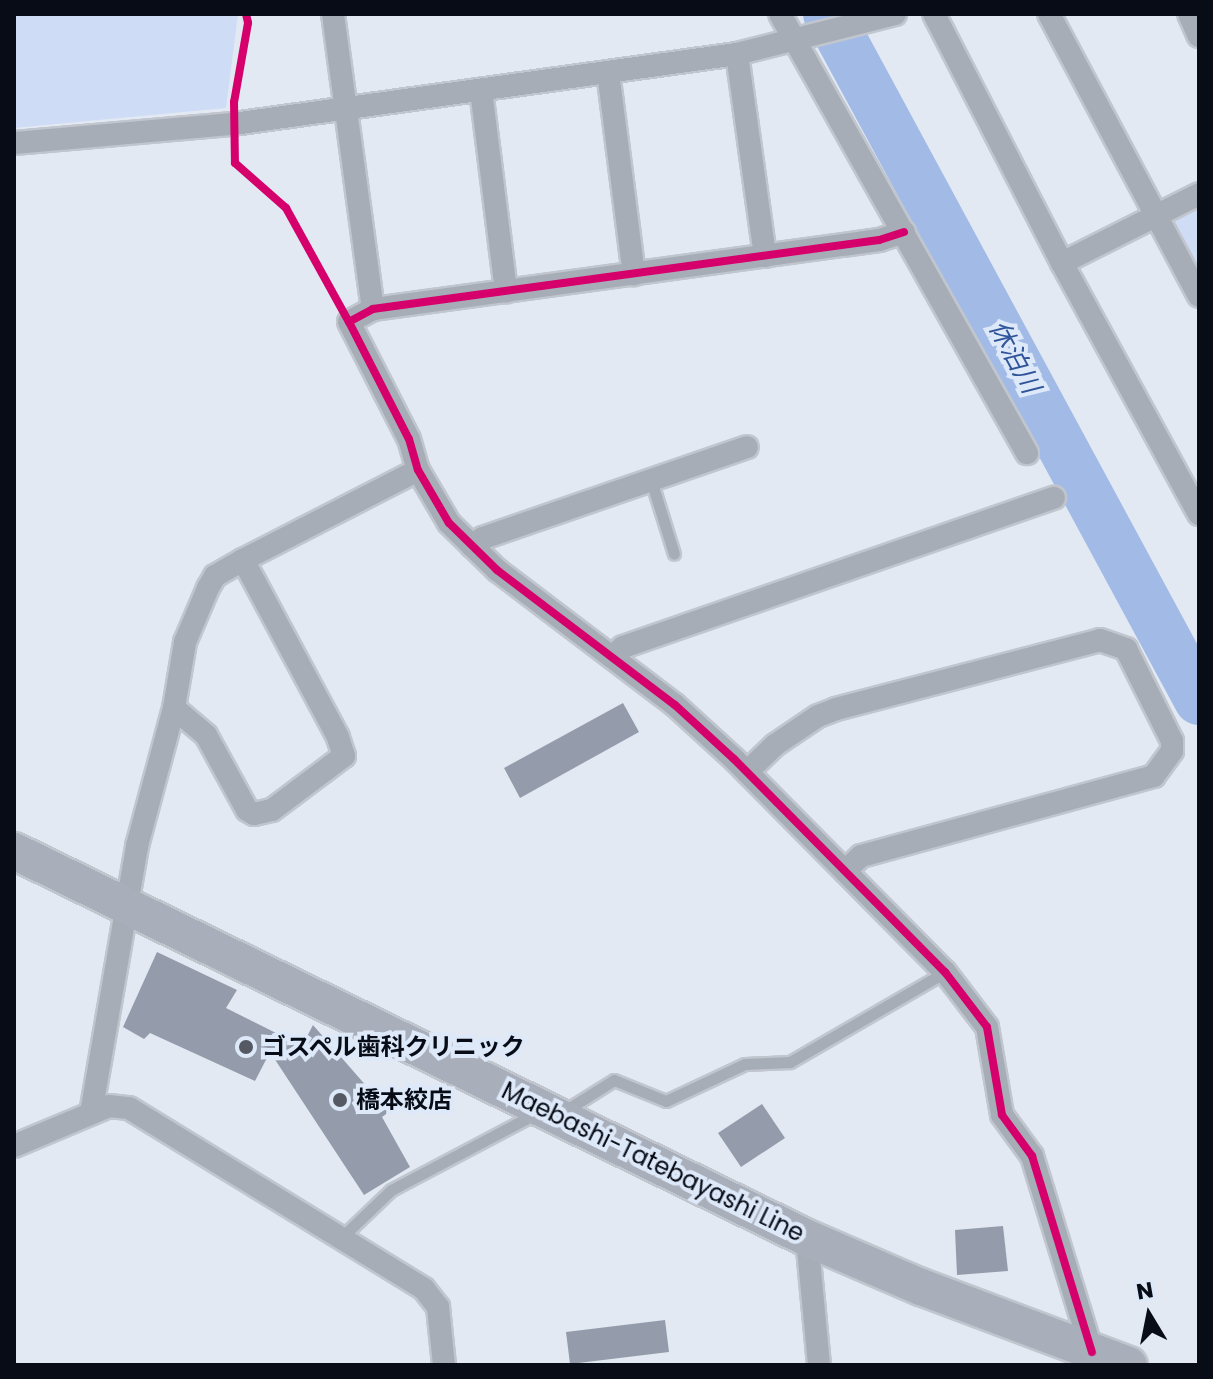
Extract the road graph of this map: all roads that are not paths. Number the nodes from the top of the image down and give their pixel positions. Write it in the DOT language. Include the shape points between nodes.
graph roads {
  1 [pos="333,14"];
  2 [pos="780,14"];
  3 [pos="895,14"];
  4 [pos="934,14"];
  5 [pos="1049,14"];
  6 [pos="1189,14"];
  7 [pos="1199,36"];
  8 [pos="796,39"];
  9 [pos="737,54"];
  10 [pos="608,72"];
  11 [pos="481,90"];
  12 [pos="344,108"];
  13 [pos="14,143"];
  14 [pos="1199,194"];
  15 [pos="1156,216"];
  16 [pos="904,232"];
  17 [pos="765,256"];
  18 [pos="1062,263"];
  19 [pos="634,274"];
  20 [pos="506,291"];
  21 [pos="1199,296"];
  22 [pos="373,309"];
  23 [pos="747,447"];
  24 [pos="1027,453"];
  25 [pos="418,470"];
  26 [pos="651,480"];
  27 [pos="1054,498"];
  28 [pos="1199,514"];
  29 [pos="472,546"];
  30 [pos="674,554"];
  31 [pos="243,560"];
  32 [pos="612,657"];
  33 [pos="174,708"];
  34 [pos="747,772"];
  35 [pos="14,851"];
  36 [pos="845,871"];
  37 [pos="126,907"];
  38 [pos="945,972"];
  39 [pos="550,1112"];
  40 [pos="91,1113"];
  41 [pos="14,1146"];
  42 [pos="340,1238"];
  43 [pos="807,1238"];
  44 [pos="1092,1352"];
  45 [pos="444,1365"];
  46 [pos="819,1365"];
  47 [pos="1129,1365"];
  1 -- 12 [label="street"];
  2 -- 8 [label="street"];
  3 -- 8 [label="street"];
  4 -- 18 [label="street"];
  5 -- 15 [label="street"];
  6 -- 7 [label="street"];
  8 -- 9 [label="street"];
  8 -- 16 [label="street"];
  9 -- 10 [label="street"];
  9 -- 17 [label="street"];
  10 -- 11 [label="street"];
  10 -- 19 [label="street"];
  11 -- 12 [label="street"];
  11 -- 20 [label="street"];
  12 -- 13 [label="street" via="233,124"];
  12 -- 22 [label="street"];
  14 -- 15 [label="street"];
  15 -- 18 [label="street"];
  15 -- 21 [label="street"];
  16 -- 17 [label="street"];
  16 -- 24 [label="street"];
  17 -- 19 [label="street"];
  18 -- 28 [label="street"];
  19 -- 20 [label="street"];
  20 -- 22 [label="street"];
  22 -- 25 [label="street" via="349,322 409,439"];
  23 -- 26 [label="street"];
  25 -- 29 [label="street" via="449,523"];
  25 -- 31 [label="street"];
  26 -- 29 [label="street"];
  26 -- 30 [label="lane"];
  27 -- 32 [label="street" via="623,647"];
  29 -- 32 [label="street"];
  31 -- 33 [label="street" via="215,576 208,588 185,642"];
  31 -- 33 [label="street" via="344,756 272,810 254,814 206,735"];
  32 -- 34 [label="street" via="675,705"];
  33 -- 37 [label="street"];
  34 -- 36 [label="street"];
  34 -- 36 [label="street" via="775,745 836,709 1100,640 1126,649 1172,741 1172,751 1154,776 861,856"];
  35 -- 37 [label="main road, Maebashi-Tatebayashi Line"];
  36 -- 38 [label="street"];
  37 -- 39 [label="main road, Maebashi-Tatebayashi Line"];
  37 -- 40 [label="street"];
  38 -- 39 [label="lane" via="790,1062 745,1064 666,1101 614,1080"];
  38 -- 44 [label="street" via="987,1027 1002,1115 1032,1156"];
  39 -- 42 [label="lane" via="391,1190"];
  39 -- 43 [label="main road, Maebashi-Tatebayashi Line"];
  40 -- 41 [label="street"];
  40 -- 42 [label="street" via="109,1106 129,1108"];
  42 -- 45 [label="street" via="424,1289 438,1307"];
  43 -- 44 [label="main road, Maebashi-Tatebayashi Line"];
  43 -- 46 [label="street"];
  44 -- 47 [label="main road, Maebashi-Tatebayashi Line"];
}
